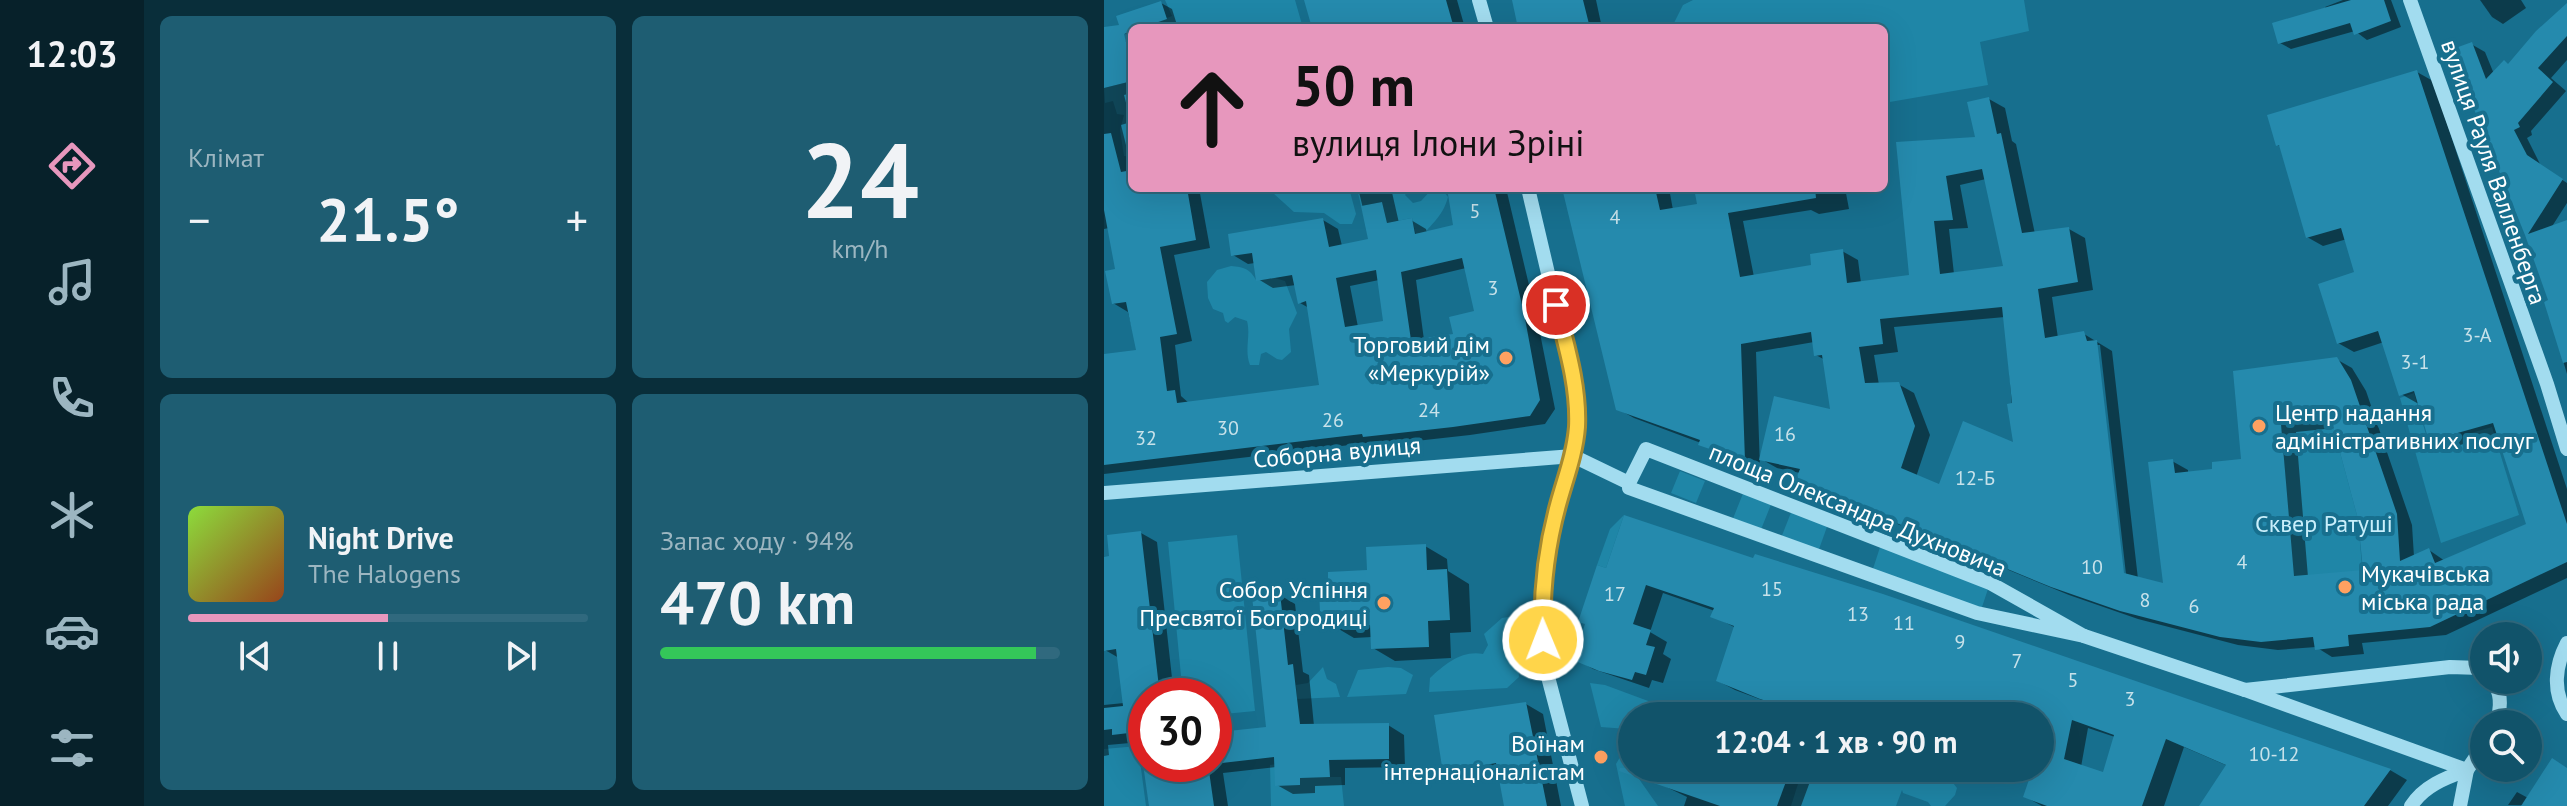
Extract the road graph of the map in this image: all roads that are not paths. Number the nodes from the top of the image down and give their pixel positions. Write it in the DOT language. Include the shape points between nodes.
graph roads {
  1 [pos="1479,0"];
  2 [pos="2410,0"];
  3 [pos="1486,24"];
  4 [pos="1529,192"];
  5 [pos="2567,449"];
  6 [pos="1573,456"];
  7 [pos="1629,483"];
  8 [pos="1104,493"];
  9 [pos="2084,636"];
  10 [pos="2567,643"];
  11 [pos="2470,668"];
  12 [pos="2245,690"];
  13 [pos="2567,714"];
  14 [pos="2470,766"];
  15 [pos="2467,770"];
  16 [pos="1582,806"];
  17 [pos="2411,806"];
  18 [pos="2460,806"];
  1 -- 3 [label="street"];
  2 -- 5 [label="street, вулиця Рауля Валленберга"];
  4 -- 6 [label="street" via="1577,397"];
  6 -- 7 [label="street, площа Олександра Духновича"];
  6 -- 8 [label="street, Соборна вулиця"];
  6 -- 16 [label="street" via="1549,547 1541,604 1552,695"];
  7 -- 9 [label="street, площа Олександра Духновича" via="1629,488 1977,613"];
  7 -- 9 [label="street, площа Олександра Духновича" via="1646,449 1990,583"];
  9 -- 12 [label="street, площа Олександра Духновича"];
  10 -- 13 [label="street" via="2556,686"];
  11 -- 12 [label="street, площа Олександра Духновича"];
  12 -- 15 [label="street, площа Олександра Духновича"];
  14 -- 15 [label="street"];
  15 -- 17 [label="street" via="2442,779"];
  15 -- 18 [label="street"];
}
